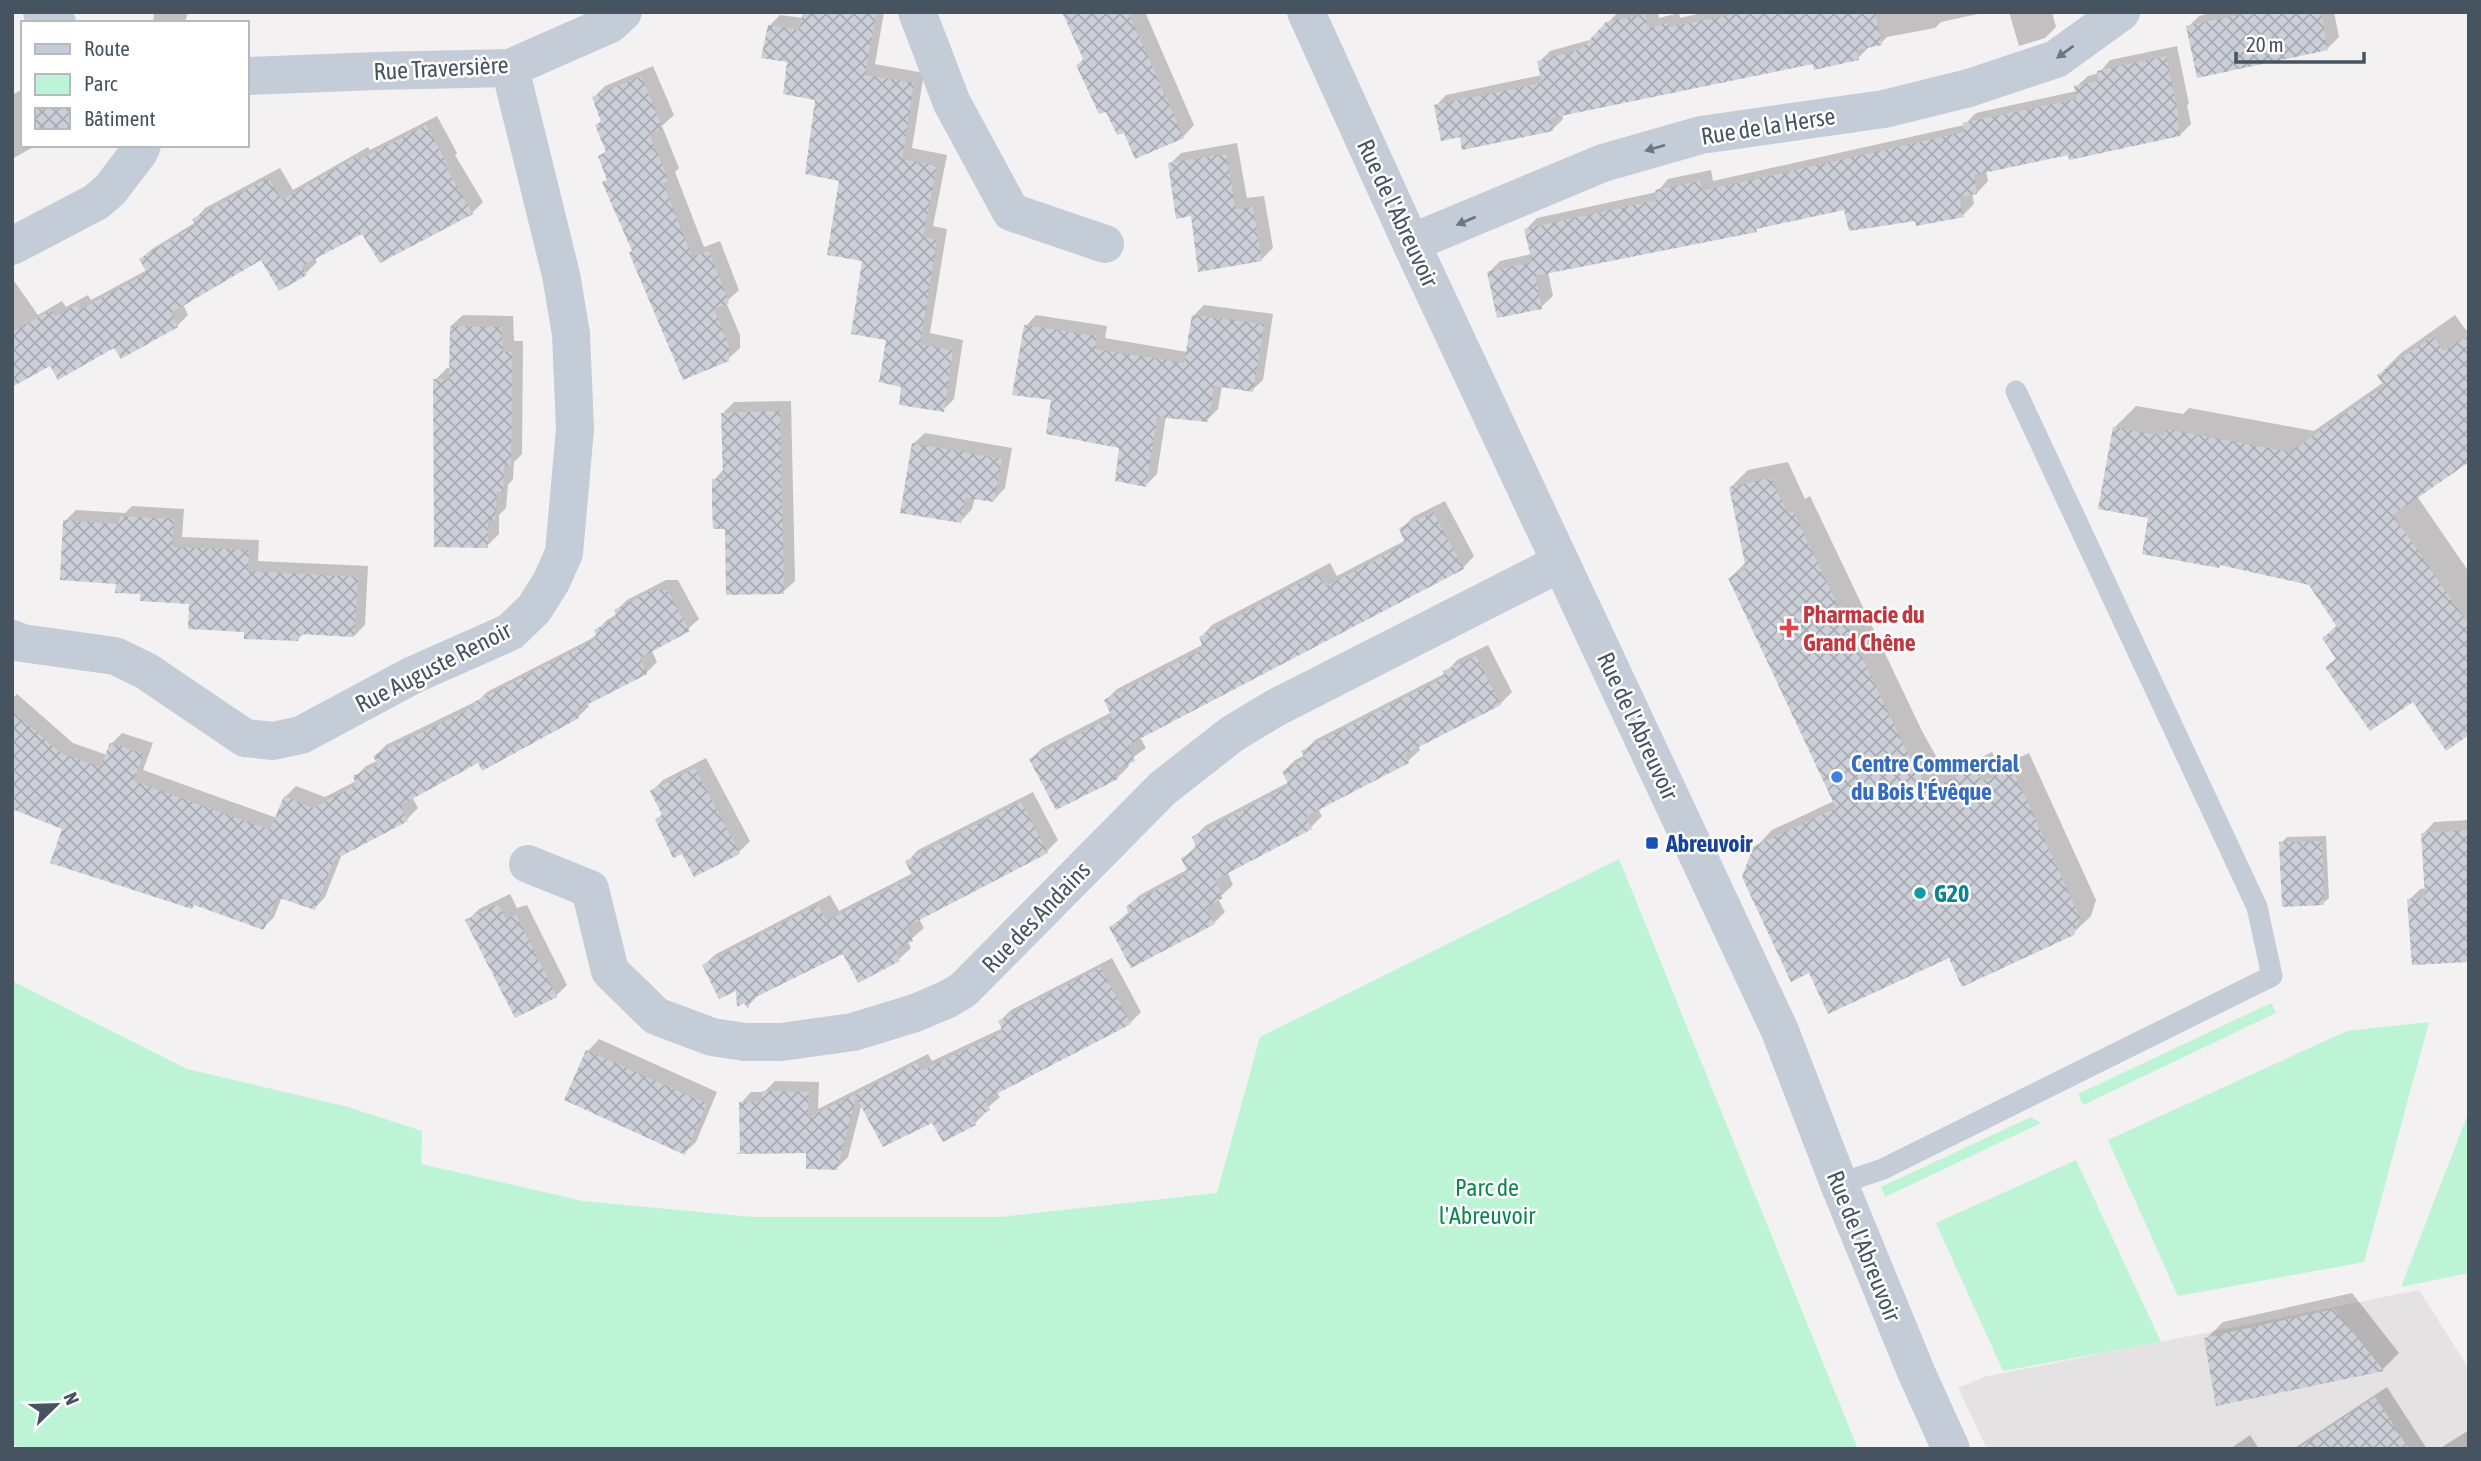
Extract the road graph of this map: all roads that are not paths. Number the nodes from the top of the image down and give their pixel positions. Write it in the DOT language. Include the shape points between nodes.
graph roads {
  1 [pos="623,12"];
  2 [pos="917,12"];
  3 [pos="1306,12"];
  4 [pos="2121,12"];
  5 [pos="510,68"];
  6 [pos="248,76"];
  7 [pos="141,147"];
  8 [pos="1411,243"];
  9 [pos="1105,244"];
  10 [pos="12,246"];
  11 [pos="2016,391"];
  12 [pos="1560,563"];
  13 [pos="12,639"];
  14 [pos="528,864"];
  15 [pos="1839,1184"];
  16 [pos="1951,1449"];
  1 -- 5 [label="street, Rue Traversière" via="610,24"];
  2 -- 9 [label="street" via="952,103 1011,212"];
  3 -- 8 [label="street, Rue de l'Abreuvoir"];
  4 -- 8 [label="street, Rue de la Herse, one-way" via="2056,59 1969,88 1884,109 1701,135 1603,163"];
  5 -- 6 [label="street, Rue Traversière"];
  5 -- 13 [label="street, Rue Auguste Renoir" via="571,334 575,429 564,553 534,609 510,632 413,675 301,736 273,741 245,738 146,671 115,656"];
  7 -- 10 [label="street" via="96,202"];
  8 -- 12 [label="street, Rue de l'Abreuvoir"];
  11 -- 15 [label="lane" via="2257,907 2272,976 1883,1169"];
  12 -- 14 [label="street, Rue des Andains" via="1232,734 1163,788 970,984 948,999 883,1024 819,1038 745,1042 712,1037 656,1016 610,971 590,889"];
  12 -- 15 [label="street, Rue de l'Abreuvoir" via="1780,1031"];
  15 -- 16 [label="street, Rue de l'Abreuvoir"];
}
